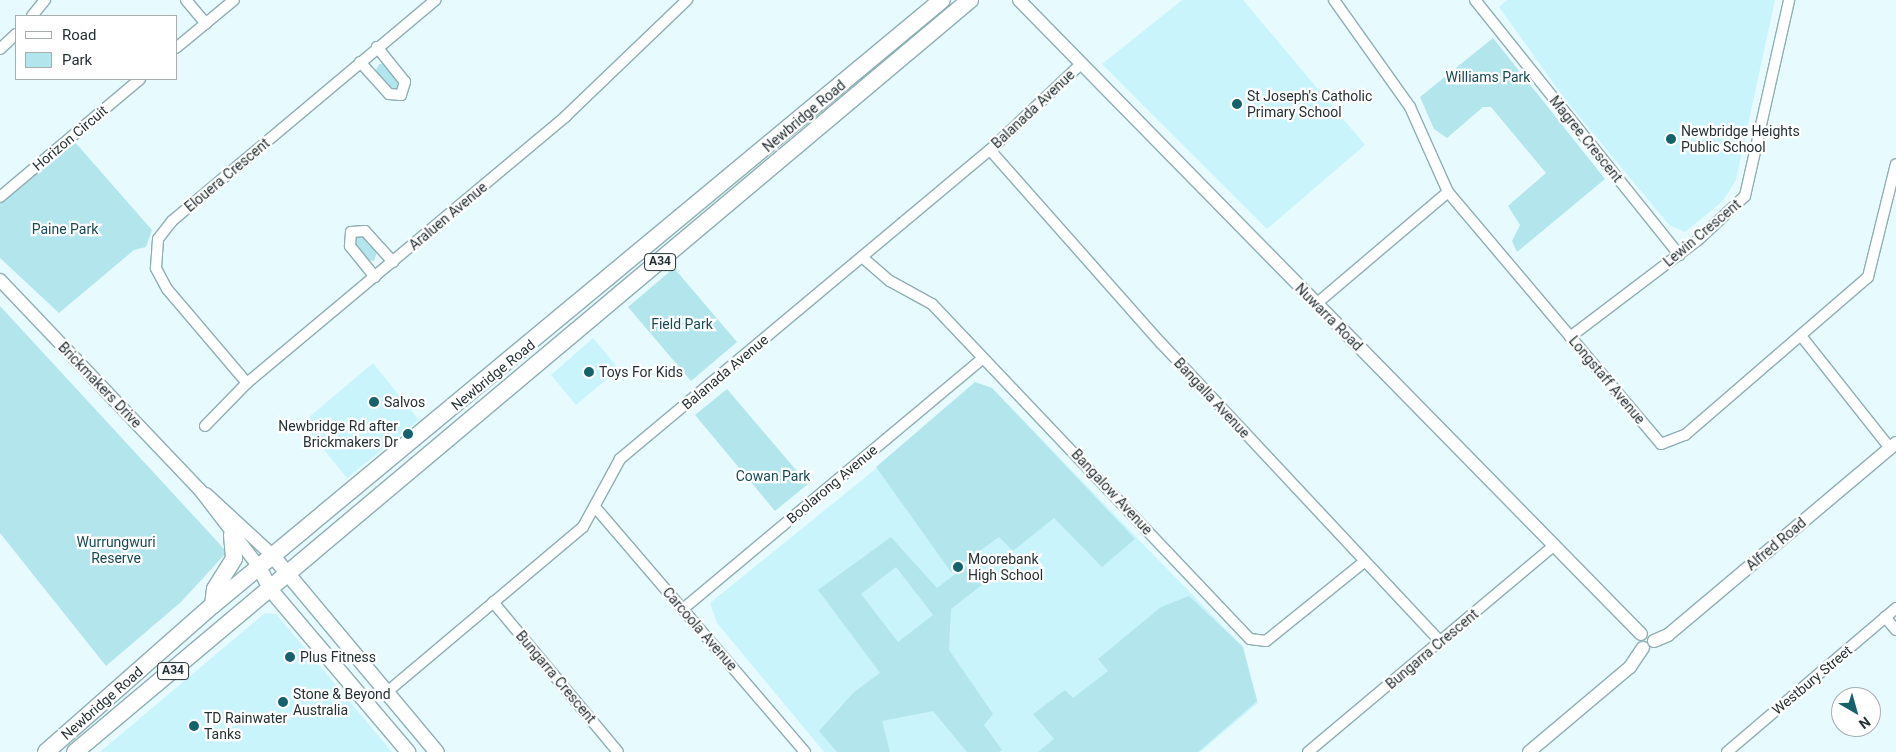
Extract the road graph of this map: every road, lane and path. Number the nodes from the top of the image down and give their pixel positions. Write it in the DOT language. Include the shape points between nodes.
graph roads {
  1 [pos="45,0"];
  2 [pos="186,0"];
  3 [pos="234,0"];
  4 [pos="435,0"];
  5 [pos="687,0"];
  6 [pos="942,0"];
  7 [pos="970,0"];
  8 [pos="1019,0"];
  9 [pos="1334,0"];
  10 [pos="1475,0"];
  11 [pos="1789,0"];
  12 [pos="33,15"];
  13 [pos="206,24"];
  14 [pos="15,35"];
  15 [pos="178,46"];
  16 [pos="377,47"];
  17 [pos="0,49"];
  18 [pos="360,62"];
  19 [pos="1081,64"];
  20 [pos="139,80"];
  21 [pos="990,150"];
  22 [pos="1896,164"];
  23 [pos="1448,192"];
  24 [pos="0,197"];
  25 [pos="1679,254"];
  26 [pos="862,257"];
  27 [pos="393,262"];
  28 [pos="375,277"];
  29 [pos="0,280"];
  30 [pos="1316,304"];
  31 [pos="1570,337"];
  32 [pos="1802,337"];
  33 [pos="982,359"];
  34 [pos="247,383"];
  35 [pos="205,426"];
  36 [pos="1893,446"];
  37 [pos="200,490"];
  38 [pos="595,507"];
  39 [pos="232,535"];
  40 [pos="1555,545"];
  41 [pos="272,556"];
  42 [pos="1365,561"];
  43 [pos="259,567"];
  44 [pos="289,574"];
  45 [pos="270,589"];
  46 [pos="493,602"];
  47 [pos="213,605"];
  48 [pos="1896,608"];
  49 [pos="683,609"];
  50 [pos="1885,618"];
  51 [pos="1896,630"];
  52 [pos="1641,634"];
  53 [pos="1440,641"];
  54 [pos="1654,641"];
  55 [pos="1643,648"];
  56 [pos="386,692"];
  57 [pos="46,752"];
  58 [pos="75,752"];
  59 [pos="408,752"];
  60 [pos="437,752"];
  61 [pos="618,752"];
  62 [pos="804,752"];
  63 [pos="1308,752"];
  64 [pos="1529,752"];
  65 [pos="1727,752"];
  1 -- 12 [label="street"];
  2 -- 13 [label="street"];
  3 -- 13 [label="street"];
  4 -- 16 [label="street, Elouera Crescent"];
  5 -- 27 [label="street, Araluen Avenue" via="566,116"];
  6 -- 41 [label="highway, Newbridge Road / A34"];
  7 -- 44 [label="highway, Newbridge Road / A34"];
  8 -- 19 [label="street, Nuwarra Road"];
  9 -- 23 [label="street, Longstaff Avenue" via="1410,108"];
  10 -- 25 [label="street, Magree Crescent"];
  11 -- 25 [label="street, Lewin Crescent" via="1745,196"];
  13 -- 15 [label="street"];
  14 -- 17 [label="street"];
  16 -- 18 [label="street, Elouera Crescent"];
  16 -- 18 [label="street" via="405,82 403,94 389,94"];
  18 -- 34 [label="street, Elouera Crescent" via="172,221 158,239 156,268 166,289"];
  19 -- 21 [label="street, Balanada Avenue"];
  19 -- 30 [label="street, Nuwarra Road"];
  20 -- 24 [label="street, Horizon Circuit"];
  21 -- 26 [label="street, Balanada Avenue"];
  21 -- 42 [label="street, Bangalla Avenue" via="1161,343"];
  22 -- 32 [label="street, Longstaff Avenue" via="1868,277"];
  23 -- 30 [label="street"];
  23 -- 31 [label="street, Longstaff Avenue"];
  25 -- 31 [label="street, Lewin Crescent"];
  26 -- 33 [label="street, Bangalow Avenue" via="890,281 932,304"];
  26 -- 38 [label="street, Balanada Avenue" via="620,459 607,476"];
  27 -- 28 [label="street, Araluen Avenue"];
  27 -- 28 [label="street" via="365,232 352,232 350,246"];
  28 -- 34 [label="street, Araluen Avenue"];
  29 -- 37 [label="street, Brickmakers Drive"];
  30 -- 40 [label="street, Nuwarra Road"];
  31 -- 32 [label="street, Longstaff Avenue" via="1661,444 1670,444"];
  32 -- 36 [label="street"];
  33 -- 42 [label="street, Bangalow Avenue" via="1250,639 1266,640"];
  33 -- 49 [label="street, Boolarong Avenue"];
  34 -- 35 [label="street, Araluen Avenue"];
  36 -- 54 [label="street, Alfred Road" via="1668,635"];
  37 -- 39 [label="street, Brickmakers Drive"];
  37 -- 41 [label="street, Brickmakers Drive" via="228,510"];
  38 -- 46 [label="street, Balanada Avenue" via="582,527"];
  38 -- 49 [label="street, Carcoola Avenue"];
  39 -- 43 [label="street, Brickmakers Drive"];
  39 -- 47 [label="highway" via="234,558 215,589"];
  40 -- 52 [label="street, Nuwarra Road"];
  40 -- 53 [label="street, Bungarra Crescent"];
  41 -- 43 [label="highway, Newbridge Road / A34"];
  41 -- 44 [label="main road, Brickmakers Drive"];
  42 -- 53 [label="street, Bangalla Avenue"];
  43 -- 45 [label="main road"];
  43 -- 47 [label="highway, Newbridge Road / A34"];
  44 -- 45 [label="highway, Newbridge Road / A34"];
  44 -- 56 [label="main road, Brickmakers Drive"];
  45 -- 58 [label="highway, Newbridge Road / A34"];
  45 -- 59 [label="main road"];
  46 -- 56 [label="street, Balanada Avenue"];
  46 -- 61 [label="street, Bungarra Crescent"];
  47 -- 57 [label="highway, Newbridge Road / A34"];
  48 -- 50 [label="street, Westbury Street"];
  49 -- 62 [label="street, Carcoola Avenue"];
  50 -- 51 [label="street"];
  50 -- 65 [label="street, Westbury Street"];
  52 -- 54 [label="street, Nuwarra Road" via="1648,633"];
  52 -- 55 [label="street" via="1637,640"];
  53 -- 63 [label="street, Bungarra Crescent"];
  54 -- 55 [label="street, Alfred Road"];
  55 -- 64 [label="street" via="1630,667"];
  56 -- 60 [label="main road, Brickmakers Drive"];
}
